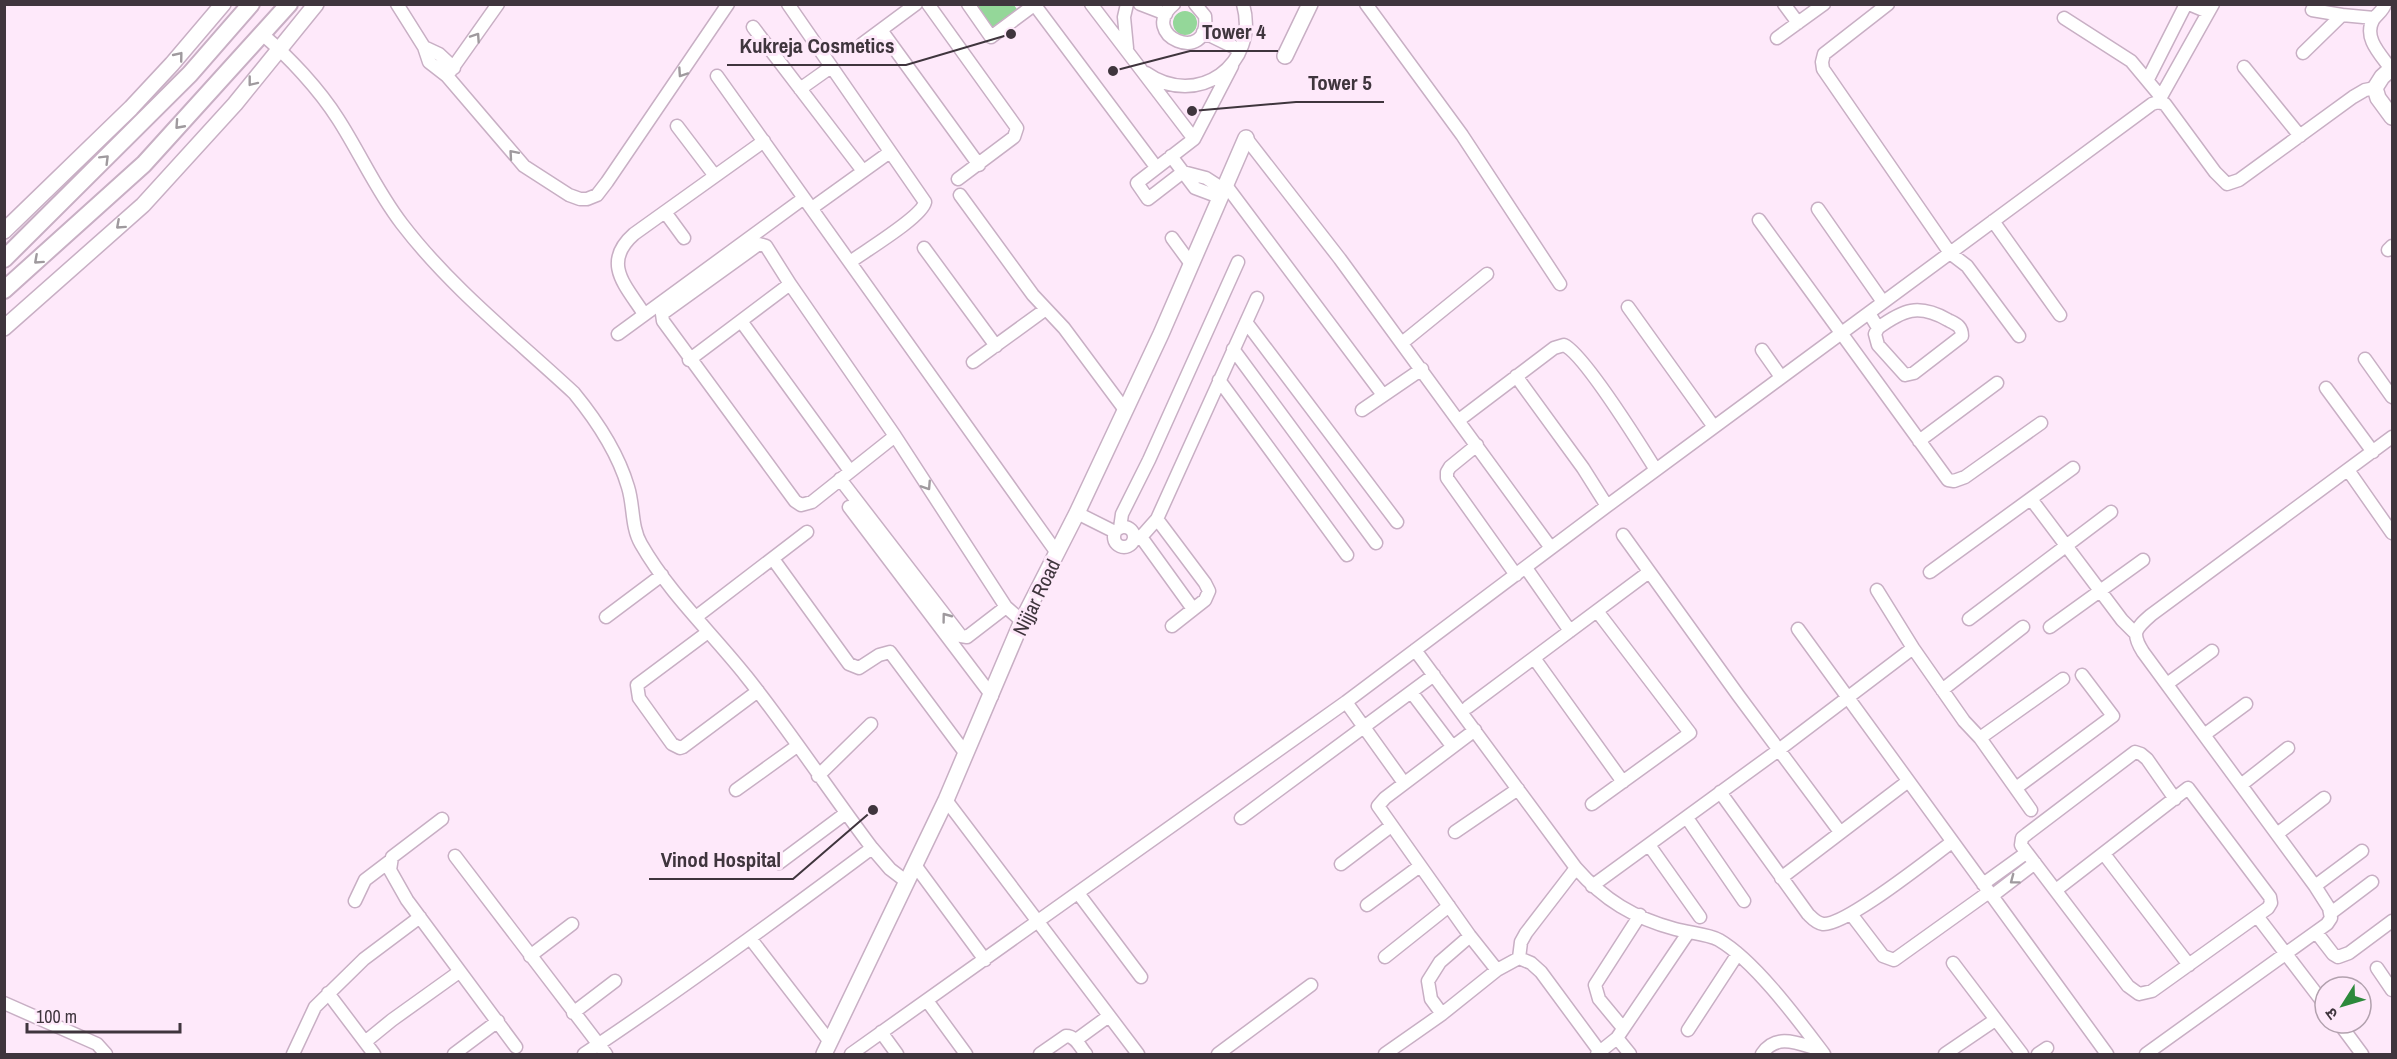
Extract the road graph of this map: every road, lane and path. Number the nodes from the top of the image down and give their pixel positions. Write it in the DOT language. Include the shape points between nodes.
graph roads {
  1 [pos="223,4"];
  2 [pos="251,4"];
  3 [pos="289,4"];
  4 [pos="316,4"];
  5 [pos="397,4"];
  6 [pos="498,4"];
  7 [pos="728,4"];
  8 [pos="788,4"];
  9 [pos="916,4"];
  10 [pos="928,4"];
  11 [pos="968,4"];
  12 [pos="1091,4"];
  13 [pos="1127,4"];
  14 [pos="1140,4"];
  15 [pos="1174,4"];
  16 [pos="1195,4"];
  17 [pos="1243,4"];
  18 [pos="1310,4"];
  19 [pos="1366,4"];
  20 [pos="1784,4"];
  21 [pos="1824,4"];
  22 [pos="1888,4"];
  23 [pos="2188,4"];
  24 [pos="2385,4"];
  25 [pos="1034,5"];
  26 [pos="2211,8"];
  27 [pos="2312,10"];
  28 [pos="1166,14"];
  29 [pos="2342,15"];
  30 [pos="2064,18"];
  31 [pos="2374,18"];
  32 [pos="1798,23"];
  33 [pos="753,27"];
  34 [pos="881,30"];
  35 [pos="1203,32"];
  36 [pos="262,34"];
  37 [pos="1777,38"];
  38 [pos="862,44"];
  39 [pos="279,48"];
  40 [pos="1240,50"];
  41 [pos="1127,52"];
  42 [pos="2303,53"];
  43 [pos="1285,56"];
  44 [pos="1232,66"];
  45 [pos="831,67"];
  46 [pos="2244,67"];
  47 [pos="1140,68"];
  48 [pos="2392,68"];
  49 [pos="451,72"];
  50 [pos="717,76"];
  51 [pos="2148,79"];
  52 [pos="2375,88"];
  53 [pos="800,89"];
  54 [pos="2159,99"];
  55 [pos="2392,117"];
  56 [pos="677,126"];
  57 [pos="2300,136"];
  58 [pos="1246,138"];
  59 [pos="1194,139"];
  60 [pos="764,141"];
  61 [pos="890,152"];
  62 [pos="1171,156"];
  63 [pos="979,165"];
  64 [pos="1156,167"];
  65 [pos="863,171"];
  66 [pos="1183,172"];
  67 [pos="715,176"];
  68 [pos="958,179"];
  69 [pos="1222,190"];
  70 [pos="960,195"];
  71 [pos="808,203"];
  72 [pos="1818,209"];
  73 [pos="665,212"];
  74 [pos="1760,220"];
  75 [pos="1993,221"];
  76 [pos="4,231"];
  77 [pos="684,238"];
  78 [pos="1172,238"];
  79 [pos="924,248"];
  80 [pos="1950,253"];
  81 [pos="4,259"];
  82 [pos="1238,261"];
  83 [pos="850,262"];
  84 [pos="1191,264"];
  85 [pos="1487,274"];
  86 [pos="790,284"];
  87 [pos="1560,284"];
  88 [pos="4,290"];
  89 [pos="1257,298"];
  90 [pos="1883,302"];
  91 [pos="1628,308"];
  92 [pos="1046,309"];
  93 [pos="1869,313"];
  94 [pos="644,314"];
  95 [pos="2060,315"];
  96 [pos="741,321"];
  97 [pos="1246,322"];
  98 [pos="4,328"];
  99 [pos="1878,328"];
  100 [pos="1840,333"];
  101 [pos="618,334"];
  102 [pos="2019,336"];
  103 [pos="1402,343"];
  104 [pos="996,346"];
  105 [pos="1233,349"];
  106 [pos="1762,350"];
  107 [pos="2365,359"];
  108 [pos="689,360"];
  109 [pos="973,362"];
  110 [pos="1422,369"];
  111 [pos="1516,376"];
  112 [pos="1782,377"];
  113 [pos="1219,380"];
  114 [pos="1997,382"];
  115 [pos="2326,388"];
  116 [pos="1383,395"];
  117 [pos="2392,397"];
  118 [pos="1125,410"];
  119 [pos="1362,410"];
  120 [pos="1459,420"];
  121 [pos="2041,423"];
  122 [pos="1714,427"];
  123 [pos="895,436"];
  124 [pos="2392,437"];
  125 [pos="1919,441"];
  126 [pos="1477,445"];
  127 [pos="2373,452"];
  128 [pos="2073,468"];
  129 [pos="1656,470"];
  130 [pos="2348,470"];
  131 [pos="845,475"];
  132 [pos="2031,499"];
  133 [pos="1607,506"];
  134 [pos="849,507"];
  135 [pos="2111,512"];
  136 [pos="1077,513"];
  137 [pos="1157,519"];
  138 [pos="1396,522"];
  139 [pos="1117,530"];
  140 [pos="807,532"];
  141 [pos="2392,533"];
  142 [pos="1623,535"];
  143 [pos="1137,539"];
  144 [pos="1376,543"];
  145 [pos="2067,546"];
  146 [pos="1551,548"];
  147 [pos="1057,553"];
  148 [pos="1347,555"];
  149 [pos="773,559"];
  150 [pos="2143,560"];
  151 [pos="1521,572"];
  152 [pos="1649,572"];
  153 [pos="1930,572"];
  154 [pos="662,575"];
  155 [pos="1877,590"];
  156 [pos="2100,591"];
  157 [pos="1006,607"];
  158 [pos="1193,609"];
  159 [pos="1597,611"];
  160 [pos="606,617"];
  161 [pos="696,617"];
  162 [pos="1969,619"];
  163 [pos="1022,621"];
  164 [pos="1172,626"];
  165 [pos="2023,627"];
  166 [pos="2050,627"];
  167 [pos="1798,629"];
  168 [pos="1570,631"];
  169 [pos="708,632"];
  170 [pos="2135,633"];
  171 [pos="1913,648"];
  172 [pos="1415,650"];
  173 [pos="2212,651"];
  174 [pos="1534,658"];
  175 [pos="1434,675"];
  176 [pos="2082,675"];
  177 [pos="2063,679"];
  178 [pos="2167,684"];
  179 [pos="1942,690"];
  180 [pos="758,691"];
  181 [pos="1412,693"];
  182 [pos="992,696"];
  183 [pos="1849,698"];
  184 [pos="1346,702"];
  185 [pos="2246,704"];
  186 [pos="1468,707"];
  187 [pos="871,724"];
  188 [pos="1365,727"];
  189 [pos="1475,730"];
  190 [pos="2204,735"];
  191 [pos="1980,738"];
  192 [pos="797,746"];
  193 [pos="1452,746"];
  194 [pos="2288,748"];
  195 [pos="1780,750"];
  196 [pos="966,754"];
  197 [pos="818,776"];
  198 [pos="1623,782"];
  199 [pos="1907,782"];
  200 [pos="1404,783"];
  201 [pos="2241,785"];
  202 [pos="2016,788"];
  203 [pos="1518,789"];
  204 [pos="736,790"];
  205 [pos="1720,792"];
  206 [pos="2324,798"];
  207 [pos="2175,799"];
  208 [pos="946,800"];
  209 [pos="1592,804"];
  210 [pos="2031,810"];
  211 [pos="846,813"];
  212 [pos="1241,818"];
  213 [pos="1687,818"];
  214 [pos="442,819"];
  215 [pos="1391,826"];
  216 [pos="1455,832"];
  217 [pos="1840,832"];
  218 [pos="2277,834"];
  219 [pos="1952,842"];
  220 [pos="1649,846"];
  221 [pos="872,848"];
  222 [pos="2362,851"];
  223 [pos="2026,853"];
  224 [pos="2104,854"];
  225 [pos="455,856"];
  226 [pos="390,861"];
  227 [pos="779,863"];
  228 [pos="2035,863"];
  229 [pos="1341,864"];
  230 [pos="915,865"];
  231 [pos="1420,866"];
  232 [pos="1576,868"];
  233 [pos="1780,878"];
  234 [pos="907,882"];
  235 [pos="2372,882"];
  236 [pos="2315,885"];
  237 [pos="1592,886"];
  238 [pos="2056,890"];
  239 [pos="1988,891"];
  240 [pos="1078,893"];
  241 [pos="355,901"];
  242 [pos="1744,901"];
  243 [pos="1367,905"];
  244 [pos="1449,906"];
  245 [pos="2331,913"];
  246 [pos="1851,914"];
  247 [pos="1640,915"];
  248 [pos="2257,916"];
  249 [pos="420,917"];
  250 [pos="1700,917"];
  251 [pos="1038,921"];
  252 [pos="2392,921"];
  253 [pos="572,924"];
  254 [pos="2316,932"];
  255 [pos="1688,933"];
  256 [pos="1470,936"];
  257 [pos="750,938"];
  258 [pos="2287,953"];
  259 [pos="1737,955"];
  260 [pos="530,956"];
  261 [pos="1385,957"];
  262 [pos="1519,958"];
  263 [pos="985,960"];
  264 [pos="1953,963"];
  265 [pos="2189,964"];
  266 [pos="2376,968"];
  267 [pos="1497,970"];
  268 [pos="459,972"];
  269 [pos="1141,977"];
  270 [pos="615,981"];
  271 [pos="1311,985"];
  272 [pos="2313,989"];
  273 [pos="2392,990"];
  274 [pos="328,993"];
  275 [pos="928,1002"];
  276 [pos="4,1003"];
  277 [pos="573,1013"];
  278 [pos="1442,1014"];
  279 [pos="1109,1016"];
  280 [pos="1995,1020"];
  281 [pos="498,1021"];
  282 [pos="1688,1030"];
  283 [pos="881,1032"];
  284 [pos="1620,1033"];
  285 [pos="2348,1035"];
  286 [pos="1076,1040"];
  287 [pos="365,1042"];
  288 [pos="516,1047"];
  289 [pos="827,1048"];
  290 [pos="602,1050"];
  291 [pos="1822,1052"];
  292 [pos="1599,1053"];
  293 [pos="106,1054"];
  294 [pos="293,1054"];
  295 [pos="374,1054"];
  296 [pos="454,1054"];
  297 [pos="584,1054"];
  298 [pos="851,1054"];
  299 [pos="897,1054"];
  300 [pos="966,1054"];
  301 [pos="1040,1054"];
  302 [pos="1086,1054"];
  303 [pos="1138,1054"];
  304 [pos="1218,1054"];
  305 [pos="1385,1054"];
  306 [pos="1630,1054"];
  307 [pos="1762,1054"];
  308 [pos="1945,1054"];
  309 [pos="2022,1054"];
  310 [pos="2107,1054"];
  311 [pos="2146,1054"];
  312 [pos="2362,1054"];
  76 -- 1 [label="street, one-way" via="131,108"];
  81 -- 2 [label="main road, one-way" via="190,74"];
  3 -- 36 [label="main road"];
  4 -- 39 [label="street"];
  5 -- 49 [label="street" via="424,46 429,62"];
  49 -- 6 [label="street, one-way"];
  7 -- 49 [label="street, one-way" via="607,182 597,195 587,199 569,195 524,166"];
  8 -- 45 [label="street"];
  9 -- 34 [label="street"];
  10 -- 63 [label="street" via="1017,128 1014,137"];
  11 -- 25 [label="street" via="991,37"];
  12 -- 41 [label="street"];
  13 -- 41 [label="street"];
  14 -- 28 [label="street"];
  15 -- 28 [label="street"];
  16 -- 35 [label="street" via="1205,16"];
  17 -- 40 [label="street" via="1245,33"];
  18 -- 43 [label="street"];
  19 -- 87 [label="street" via="1462,135"];
  20 -- 32 [label="street"];
  21 -- 32 [label="street"];
  22 -- 80 [label="street" via="1824,54 1823,69"];
  23 -- 26 [label="street"];
  23 -- 51 [label="street"];
  24 -- 31 [label="street"];
  25 -- 64 [label="street"];
  26 -- 54 [label="street"];
  27 -- 29 [label="street"];
  28 -- 35 [label="street" via="1167,34 1177,42 1190,43"];
  29 -- 31 [label="street"];
  29 -- 42 [label="street"];
  30 -- 51 [label="street" via="2118,51"];
  31 -- 48 [label="street" via="2371,37"];
  32 -- 37 [label="street"];
  33 -- 53 [label="street"];
  34 -- 38 [label="street"];
  34 -- 63 [label="street"];
  35 -- 40 [label="street"];
  36 -- 39 [label="street"];
  36 -- 88 [label="main road, one-way" via="144,164"];
  39 -- 98 [label="street, one-way" via="235,104 143,205"];
  39 -- 154 [label="street" via="337,117 392,210 424,251 586,408 628,486 635,531"];
  40 -- 44 [label="street"];
  41 -- 47 [label="street"];
  44 -- 47 [label="street" via="1219,77 1186,87 1170,85"];
  44 -- 59 [label="street"];
  45 -- 53 [label="street"];
  45 -- 61 [label="street"];
  46 -- 57 [label="street"];
  47 -- 59 [label="street"];
  48 -- 52 [label="street"];
  50 -- 60 [label="street"];
  51 -- 54 [label="street"];
  52 -- 55 [label="street"];
  52 -- 57 [label="street" via="2361,92"];
  53 -- 65 [label="street"];
  54 -- 57 [label="street" via="2227,184 2239,180"];
  54 -- 75 [label="street"];
  56 -- 67 [label="street"];
  58 -- 69 [label="street, Nijjar Road"];
  58 -- 103 [label="street"];
  59 -- 62 [label="street"];
  60 -- 67 [label="street"];
  60 -- 71 [label="street"];
  61 -- 65 [label="street"];
  61 -- 83 [label="street" via="925,205 912,219"];
  62 -- 64 [label="street"];
  62 -- 66 [label="street"];
  63 -- 68 [label="street"];
  64 -- 66 [label="street" via="1137,183 1148,198"];
  65 -- 71 [label="street"];
  66 -- 69 [label="street" via="1200,191"];
  67 -- 73 [label="street"];
  69 -- 84 [label="street, Nijjar Road"];
  69 -- 116 [label="street"];
  70 -- 92 [label="street"];
  71 -- 83 [label="street"];
  71 -- 94 [label="street"];
  72 -- 90 [label="street"];
  73 -- 77 [label="street"];
  73 -- 94 [label="street" via="626,241 619,254 618,273"];
  74 -- 100 [label="street"];
  75 -- 80 [label="street"];
  75 -- 95 [label="street"];
  78 -- 84 [label="street"];
  79 -- 104 [label="street"];
  80 -- 90 [label="street"];
  80 -- 102 [label="street" via="1967,266"];
  82 -- 139 [label="street"];
  83 -- 147 [label="street"];
  84 -- 118 [label="street, Nijjar Road"];
  85 -- 103 [label="street"];
  86 -- 96 [label="street"];
  86 -- 108 [label="street" via="766,246 759,244 662,314 665,326"];
  86 -- 123 [label="street"];
  89 -- 97 [label="street"];
  90 -- 93 [label="street"];
  91 -- 122 [label="street"];
  92 -- 104 [label="street"];
  92 -- 118 [label="street"];
  93 -- 99 [label="street"];
  93 -- 100 [label="street"];
  94 -- 101 [label="street"];
  96 -- 108 [label="street"];
  96 -- 131 [label="street"];
  97 -- 105 [label="street"];
  97 -- 138 [label="street"];
  99 -- 99 [label="street" via="1878,345 1905,375 1914,373 1962,336 1958,325 1925,310 1899,313"];
  100 -- 112 [label="street"];
  100 -- 125 [label="street"];
  103 -- 110 [label="street"];
  104 -- 109 [label="street"];
  105 -- 113 [label="street"];
  105 -- 144 [label="street"];
  106 -- 112 [label="street"];
  107 -- 117 [label="street"];
  108 -- 131 [label="street" via="795,501 806,505"];
  110 -- 116 [label="street"];
  110 -- 120 [label="street"];
  111 -- 120 [label="street"];
  111 -- 129 [label="street" via="1554,348 1568,347"];
  111 -- 133 [label="street"];
  112 -- 122 [label="street"];
  113 -- 137 [label="street"];
  113 -- 148 [label="street"];
  114 -- 125 [label="street"];
  115 -- 127 [label="street"];
  116 -- 119 [label="street"];
  118 -- 136 [label="street, Nijjar Road"];
  120 -- 126 [label="street"];
  121 -- 125 [label="street" via="1954,482 1942,474"];
  122 -- 129 [label="street"];
  123 -- 131 [label="street"];
  123 -- 157 [label="street, one-way"];
  124 -- 127 [label="street"];
  126 -- 146 [label="street"];
  126 -- 151 [label="street" via="1450,467 1447,478"];
  127 -- 130 [label="street"];
  128 -- 132 [label="street"];
  129 -- 133 [label="street"];
  130 -- 141 [label="street"];
  130 -- 170 [label="street" via="2151,615"];
  157 -- 131 [label="street, one-way" via="967,637 961,636"];
  132 -- 145 [label="street"];
  132 -- 153 [label="street"];
  133 -- 146 [label="street"];
  134 -- 182 [label="street"];
  135 -- 145 [label="street"];
  136 -- 139 [label="street"];
  136 -- 147 [label="street, Nijjar Road"];
  137 -- 143 [label="street"];
  137 -- 158 [label="street" via="1207,586 1208,595"];
  139 -- 143 [label="street" via="1114,539 1120,546 1129,546"];
  140 -- 149 [label="street"];
  142 -- 152 [label="street"];
  143 -- 158 [label="street"];
  145 -- 156 [label="street"];
  145 -- 162 [label="street"];
  146 -- 151 [label="street"];
  147 -- 163 [label="street, Nijjar Road"];
  149 -- 161 [label="street"];
  149 -- 196 [label="street" via="849,664 859,668 890,652"];
  150 -- 156 [label="street"];
  151 -- 168 [label="street"];
  151 -- 172 [label="street"];
  152 -- 159 [label="street"];
  152 -- 195 [label="street"];
  154 -- 160 [label="street"];
  154 -- 161 [label="street"];
  155 -- 171 [label="street"];
  156 -- 166 [label="street"];
  156 -- 170 [label="street"];
  157 -- 163 [label="street"];
  158 -- 164 [label="street"];
  159 -- 168 [label="street"];
  159 -- 198 [label="street" via="1690,733"];
  161 -- 169 [label="street"];
  163 -- 182 [label="street, Nijjar Road"];
  165 -- 179 [label="street"];
  167 -- 183 [label="street"];
  168 -- 174 [label="street"];
  169 -- 180 [label="street"];
  169 -- 180 [label="street" via="637,685 639,698 672,744 683,747"];
  170 -- 178 [label="street" via="2137,642"];
  171 -- 179 [label="street"];
  171 -- 183 [label="street"];
  172 -- 175 [label="street"];
  172 -- 184 [label="street"];
  173 -- 178 [label="street"];
  174 -- 186 [label="street"];
  174 -- 198 [label="street"];
  175 -- 181 [label="street"];
  175 -- 189 [label="street"];
  176 -- 202 [label="street" via="2113,716"];
  177 -- 191 [label="street"];
  178 -- 190 [label="street"];
  179 -- 191 [label="street"];
  180 -- 192 [label="street"];
  181 -- 188 [label="street"];
  181 -- 193 [label="street"];
  182 -- 196 [label="street, Nijjar Road"];
  183 -- 195 [label="street"];
  183 -- 199 [label="street"];
  184 -- 188 [label="street"];
  184 -- 240 [label="street"];
  185 -- 190 [label="street"];
  187 -- 197 [label="street"];
  188 -- 200 [label="street"];
  188 -- 212 [label="street"];
  189 -- 193 [label="street"];
  189 -- 203 [label="street"];
  190 -- 201 [label="street"];
  191 -- 202 [label="street"];
  192 -- 197 [label="street"];
  192 -- 204 [label="street"];
  193 -- 200 [label="street"];
  194 -- 201 [label="street"];
  195 -- 205 [label="street"];
  195 -- 217 [label="street"];
  196 -- 208 [label="street, Nijjar Road"];
  197 -- 211 [label="street"];
  198 -- 209 [label="street"];
  199 -- 217 [label="street"];
  199 -- 219 [label="street"];
  200 -- 215 [label="street" via="1378,806"];
  201 -- 218 [label="street"];
  202 -- 210 [label="street"];
  203 -- 216 [label="street"];
  203 -- 232 [label="street"];
  205 -- 213 [label="street"];
  205 -- 233 [label="street"];
  206 -- 218 [label="street"];
  207 -- 223 [label="street" via="2147,759 2135,753 2022,838"];
  207 -- 224 [label="street"];
  207 -- 248 [label="street" via="2188,788 2270,897 2268,908"];
  208 -- 230 [label="street, Nijjar Road"];
  208 -- 251 [label="street"];
  211 -- 221 [label="street"];
  211 -- 227 [label="street"];
  213 -- 220 [label="street"];
  213 -- 242 [label="street"];
  214 -- 226 [label="street"];
  215 -- 229 [label="street"];
  215 -- 231 [label="street"];
  217 -- 233 [label="street"];
  218 -- 236 [label="street"];
  219 -- 239 [label="street"];
  219 -- 246 [label="street"];
  220 -- 237 [label="street"];
  220 -- 250 [label="street"];
  221 -- 234 [label="street"];
  221 -- 257 [label="street"];
  222 -- 236 [label="street"];
  223 -- 228 [label="street"];
  223 -- 239 [label="street"];
  224 -- 238 [label="street"];
  224 -- 265 [label="street"];
  225 -- 260 [label="street"];
  226 -- 241 [label="street" via="365,880"];
  226 -- 249 [label="street" via="396,883"];
  228 -- 238 [label="street"];
  228 -- 239 [label="street, one-way"];
  230 -- 234 [label="street, Nijjar Road"];
  230 -- 263 [label="street"];
  231 -- 243 [label="street"];
  231 -- 244 [label="street"];
  232 -- 237 [label="street"];
  232 -- 262 [label="street" via="1526,933"];
  233 -- 246 [label="street" via="1816,921 1824,924"];
  234 -- 289 [label="street, Nijjar Road"];
  235 -- 245 [label="street"];
  236 -- 245 [label="street"];
  237 -- 247 [label="street" via="1617,906"];
  238 -- 265 [label="street" via="2128,986 2139,994 2152,991"];
  239 -- 246 [label="street" via="1894,960 1883,956"];
  239 -- 310 [label="street"];
  240 -- 251 [label="street"];
  240 -- 269 [label="street"];
  244 -- 256 [label="street"];
  244 -- 261 [label="street"];
  245 -- 254 [label="street" via="2330,921"];
  247 -- 255 [label="street"];
  247 -- 284 [label="street" via="1595,985"];
  248 -- 258 [label="street"];
  248 -- 265 [label="street"];
  249 -- 268 [label="street"];
  249 -- 274 [label="street" via="364,959"];
  251 -- 263 [label="street"];
  251 -- 279 [label="street"];
  252 -- 254 [label="street" via="2338,957"];
  253 -- 260 [label="street"];
  254 -- 258 [label="street"];
  255 -- 259 [label="street" via="1718,939"];
  255 -- 284 [label="street"];
  256 -- 267 [label="street"];
  256 -- 278 [label="street" via="1440,962 1428,981 1431,999"];
  257 -- 289 [label="street"];
  257 -- 290 [label="street"];
  258 -- 272 [label="street"];
  258 -- 311 [label="street"];
  259 -- 282 [label="street"];
  259 -- 291 [label="street" via="1795,1016"];
  260 -- 277 [label="street"];
  262 -- 267 [label="street"];
  262 -- 292 [label="street" via="1541,972"];
  263 -- 275 [label="street"];
  264 -- 280 [label="street"];
  266 -- 273 [label="street"];
  267 -- 278 [label="street"];
  268 -- 281 [label="street"];
  268 -- 287 [label="street"];
  270 -- 277 [label="street"];
  271 -- 304 [label="street"];
  274 -- 287 [label="street"];
  274 -- 294 [label="street" via="315,1007"];
  275 -- 283 [label="street"];
  275 -- 300 [label="street"];
  276 -- 293 [label="street" via="97,1044"];
  277 -- 290 [label="street"];
  278 -- 305 [label="street"];
  279 -- 286 [label="street"];
  279 -- 303 [label="street"];
  280 -- 308 [label="street"];
  280 -- 309 [label="street"];
  281 -- 288 [label="street"];
  281 -- 296 [label="street"];
  283 -- 298 [label="street"];
  283 -- 299 [label="street"];
  284 -- 292 [label="street"];
  284 -- 306 [label="street"];
  285 -- 312 [label="street"];
  286 -- 301 [label="street" via="1066,1036"];
  286 -- 302 [label="street"];
  287 -- 295 [label="street"];
  290 -- 297 [label="street"];
  291 -- 307 [label="street" via="1778,1041"];
}
